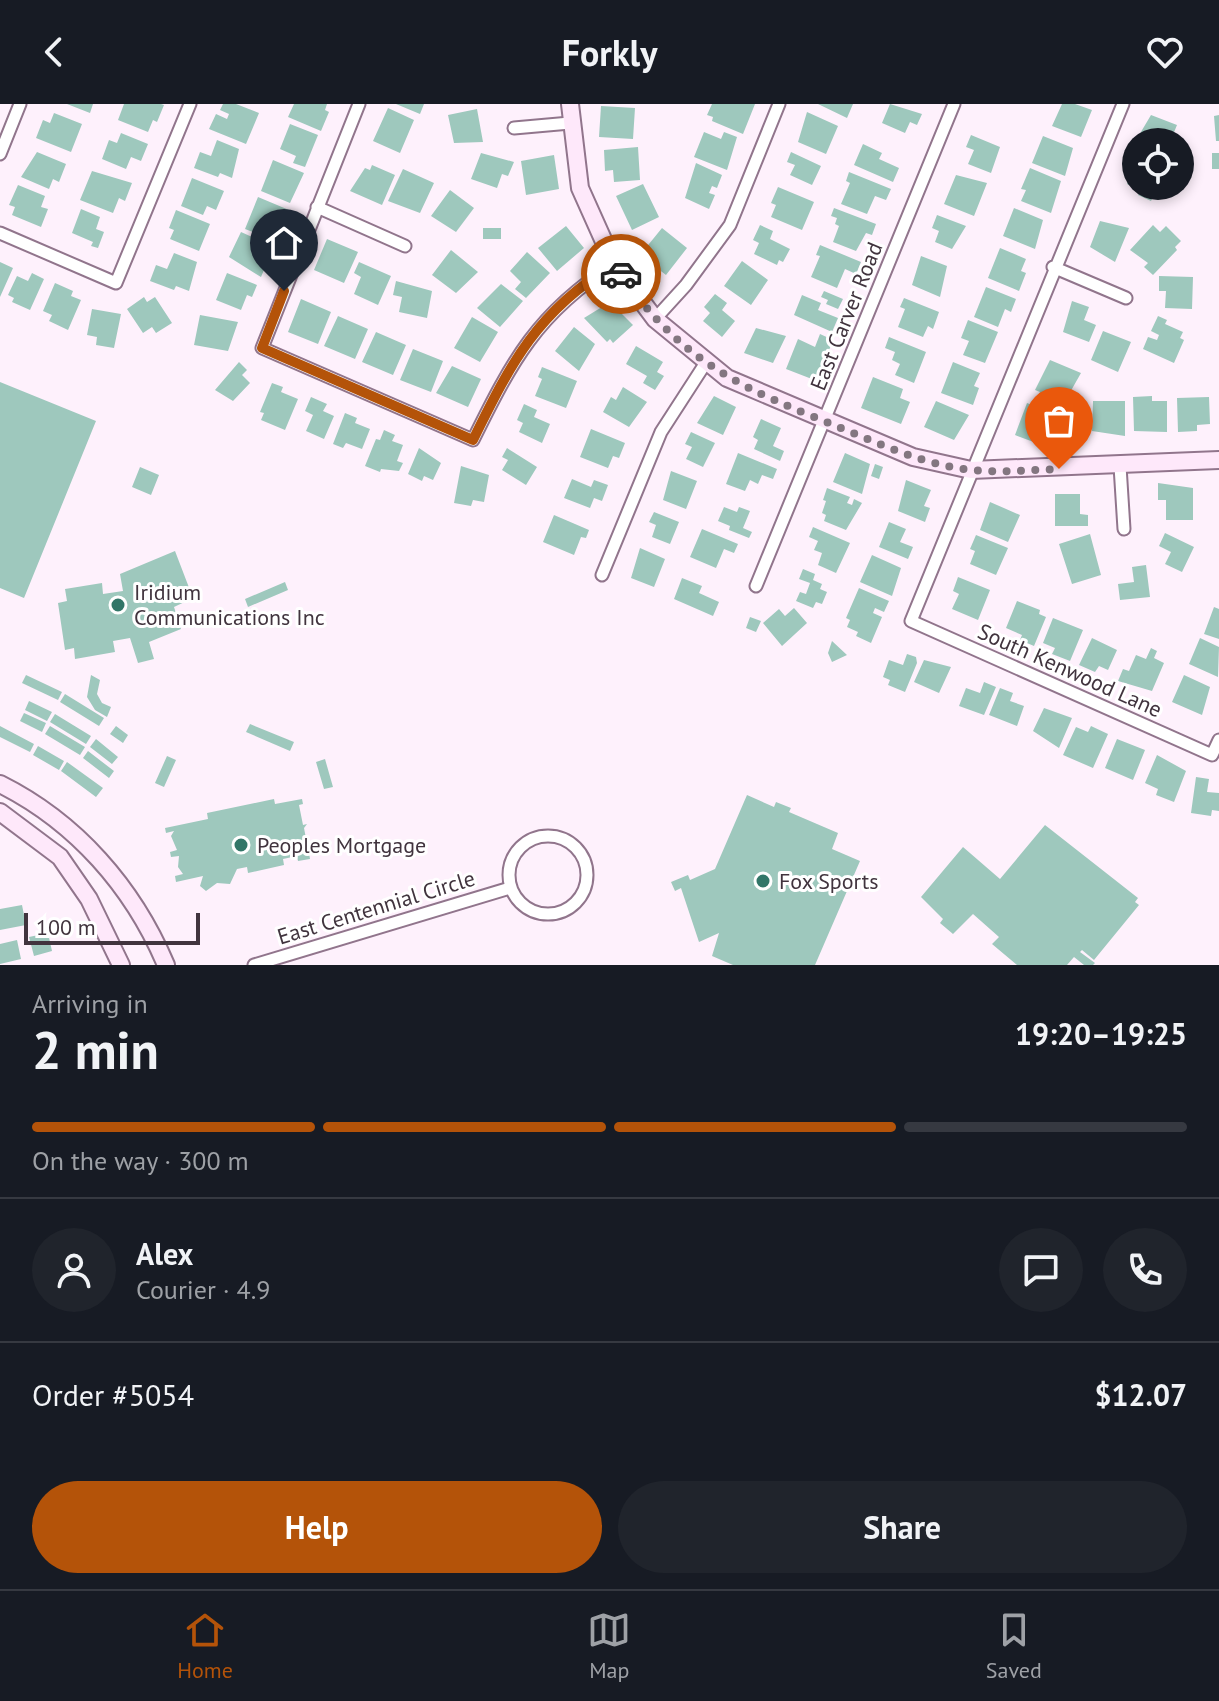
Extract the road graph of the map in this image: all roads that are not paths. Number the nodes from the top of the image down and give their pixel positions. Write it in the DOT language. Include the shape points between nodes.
graph roads {
  1 [pos="20,104"];
  2 [pos="190,104"];
  3 [pos="359,104"];
  4 [pos="570,104"];
  5 [pos="779,104"];
  6 [pos="954,104"];
  7 [pos="1123,104"];
  8 [pos="570,123"];
  9 [pos="514,128"];
  10 [pos="0,154"];
  11 [pos="317,207"];
  12 [pos="0,233"];
  13 [pos="405,246"];
  14 [pos="614,264"];
  15 [pos="1053,267"];
  16 [pos="1126,298"];
  17 [pos="655,319"];
  18 [pos="705,364"];
  19 [pos="825,421"];
  20 [pos="1219,460"];
  21 [pos="1120,466"];
  22 [pos="971,470"];
  23 [pos="1124,529"];
  24 [pos="602,575"];
  25 [pos="756,586"];
  26 [pos="1219,740"];
  27 [pos="0,784"];
  28 [pos="0,812"];
  29 [pos="510,888"];
  30 [pos="121,965"];
  31 [pos="166,965"];
  32 [pos="254,965"];
  1 -- 10 [label="street"];
  2 -- 12 [label="street" via="116,283"];
  3 -- 11 [label="street"];
  4 -- 8 [label="street"];
  5 -- 17 [label="street" via="730,225"];
  6 -- 19 [label="street, East Carver Road"];
  7 -- 15 [label="street"];
  8 -- 9 [label="street"];
  8 -- 14 [label="street" via="580,188"];
  11 -- 13 [label="street"];
  11 -- 14 [label="street" via="262,348 473,440 506,371 541,322 579,286"];
  14 -- 17 [label="street"];
  15 -- 16 [label="street"];
  15 -- 22 [label="street"];
  17 -- 18 [label="street"];
  18 -- 19 [label="street" via="750,391"];
  18 -- 24 [label="street" via="665,423"];
  19 -- 22 [label="street" via="913,457"];
  19 -- 25 [label="street, East Carver Road"];
  20 -- 21 [label="street"];
  21 -- 22 [label="street"];
  21 -- 23 [label="street"];
  22 -- 26 [label="street, South Kenwood Lane" via="911,621 1212,755"];
  27 -- 31 [label="street" via="81,838 136,905"];
  28 -- 30 [label="street" via="60,857 89,899"];
  29 -- 29 [label="street, East Centennial Circle" via="526,908 538,913 564,911 582,893 586,868 563,839 538,837 517,851"];
  29 -- 32 [label="street, East Centennial Circle"];
}
